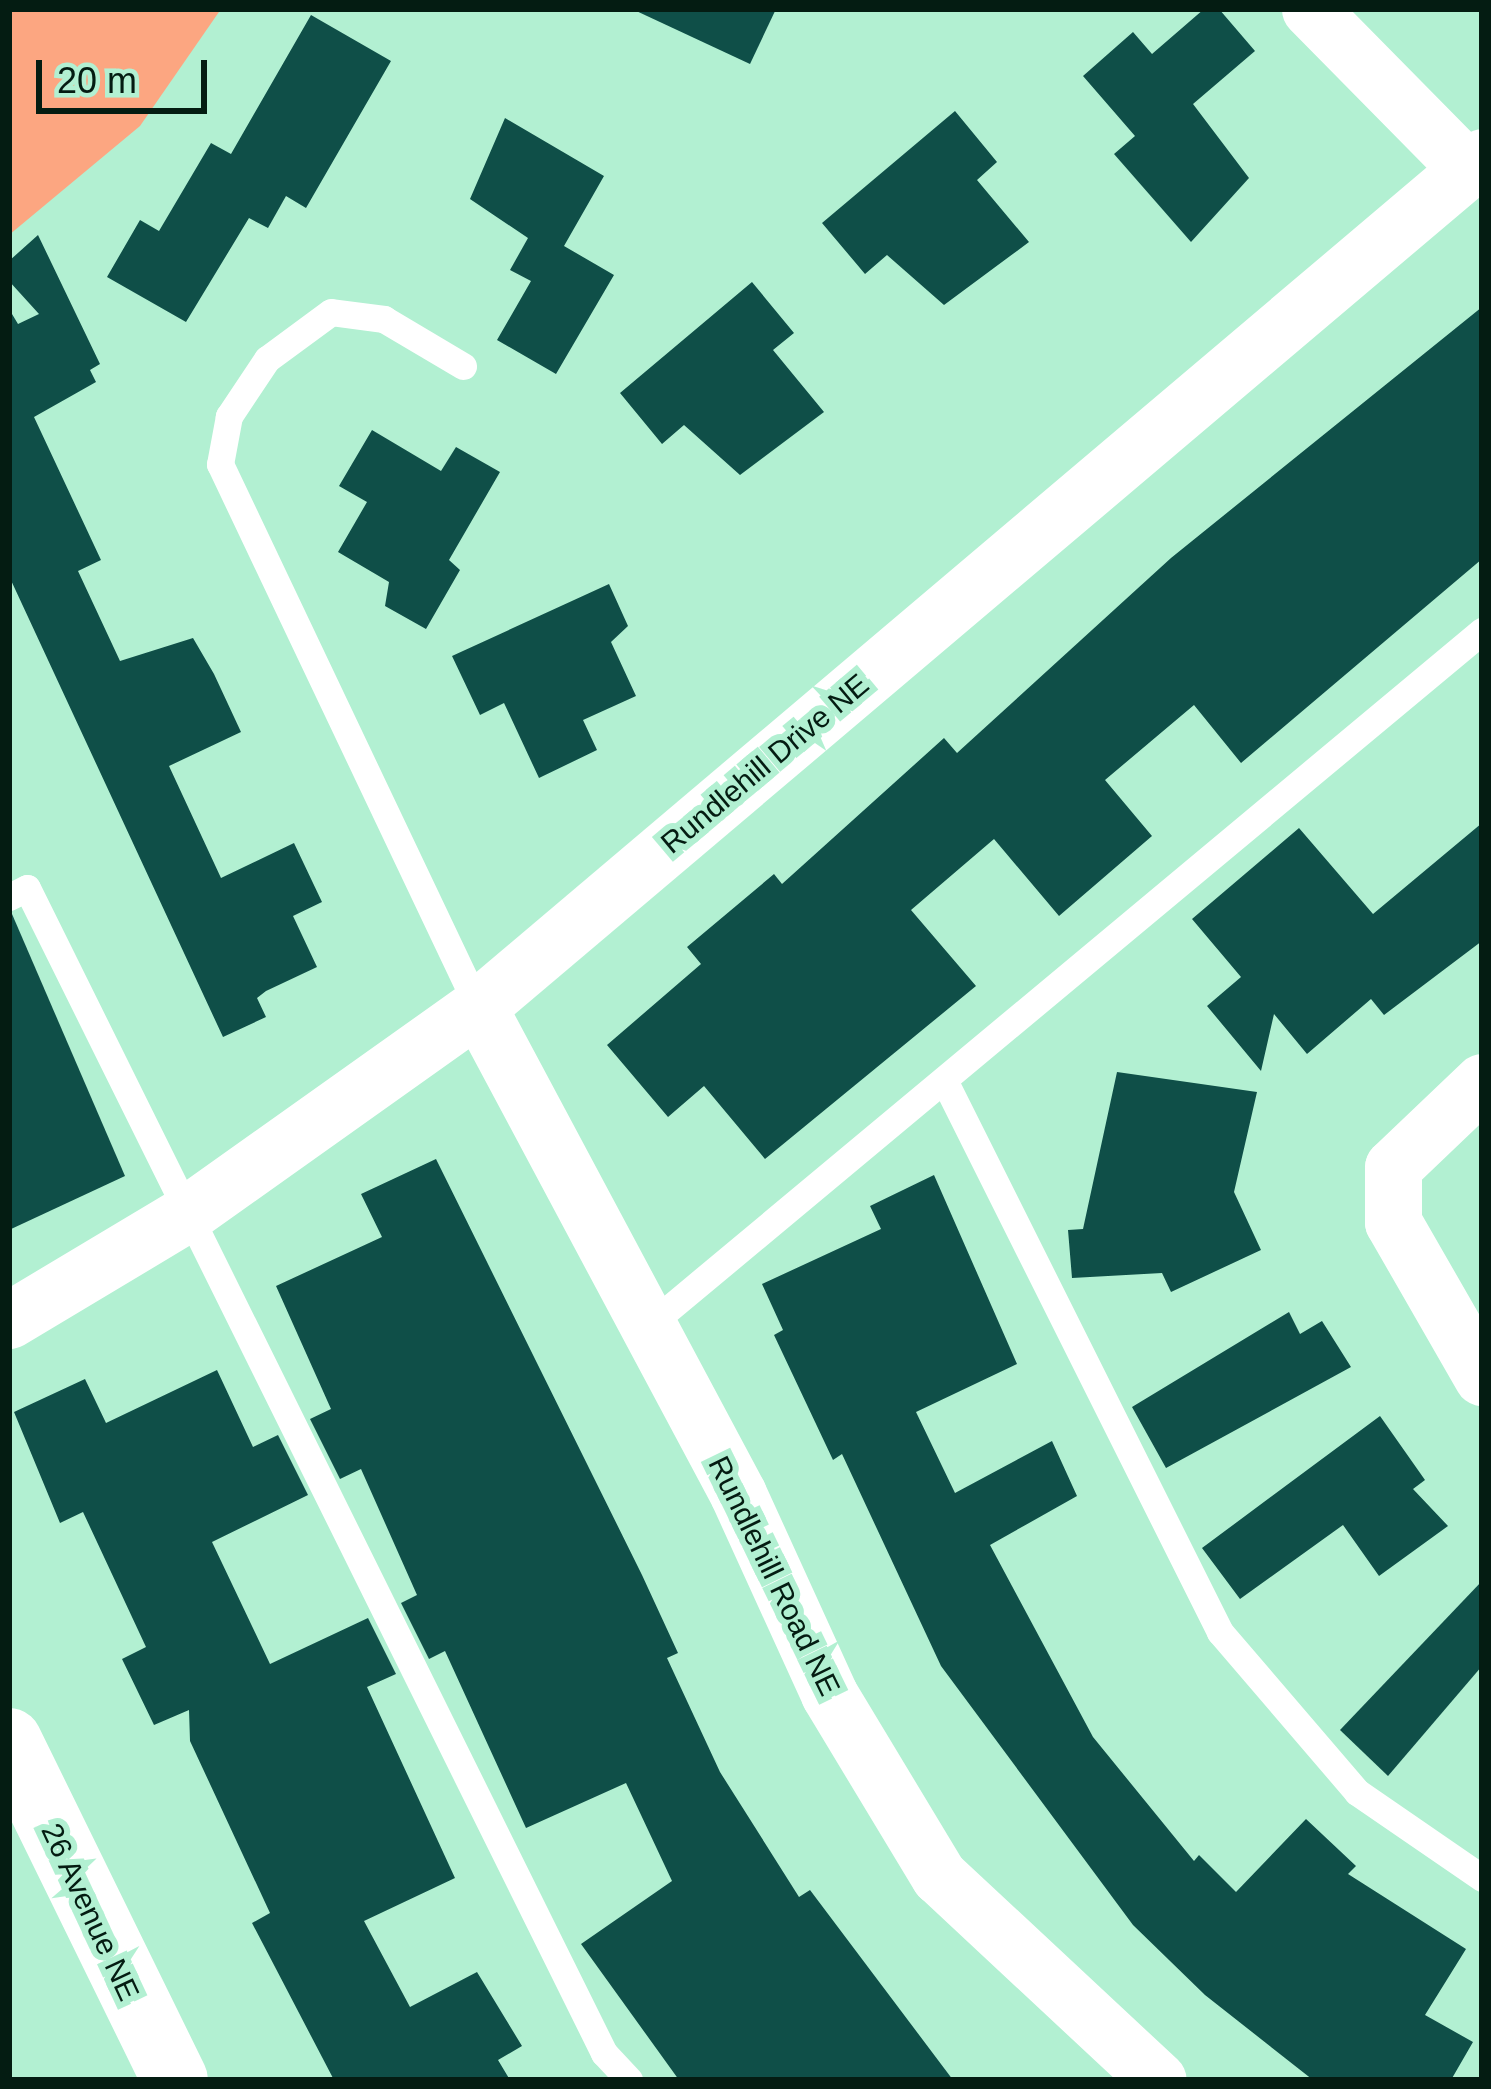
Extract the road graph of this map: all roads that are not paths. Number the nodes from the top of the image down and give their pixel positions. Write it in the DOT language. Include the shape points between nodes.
graph roads {
  1 [pos="1310,9"];
  2 [pos="1477,167"];
  3 [pos="463,366"];
  4 [pos="1482,631"];
  5 [pos="9,897"];
  6 [pos="478,1007"];
  7 [pos="945,1082"];
  8 [pos="1482,1082"];
  9 [pos="188,1213"];
  10 [pos="9,1320"];
  11 [pos="648,1326"];
  12 [pos="1482,1377"];
  13 [pos="9,1741"];
  14 [pos="1482,1878"];
  15 [pos="175,2080"];
  16 [pos="629,2080"];
  17 [pos="1158,2080"];
  1 -- 2 [label="street"];
  2 -- 6 [label="street, Rundlehill Drive NE"];
  3 -- 6 [label="lane" via="384,319 332,312 266,359 229,416 220,464"];
  4 -- 7 [label="lane"];
  5 -- 9 [label="lane" via="27,888"];
  6 -- 9 [label="street, Rundlehill Drive NE"];
  6 -- 11 [label="street, Rundlehill Road NE"];
  7 -- 11 [label="lane"];
  7 -- 14 [label="lane" via="1220,1632 1357,1792"];
  8 -- 12 [label="street" via="1393,1167 1393,1222"];
  9 -- 10 [label="street, Rundlehill Drive NE"];
  9 -- 16 [label="lane" via="604,2053"];
  11 -- 17 [label="street, Rundlehill Road NE" via="829,1694 939,1876"];
  13 -- 15 [label="street, 26 Avenue NE"];
}
